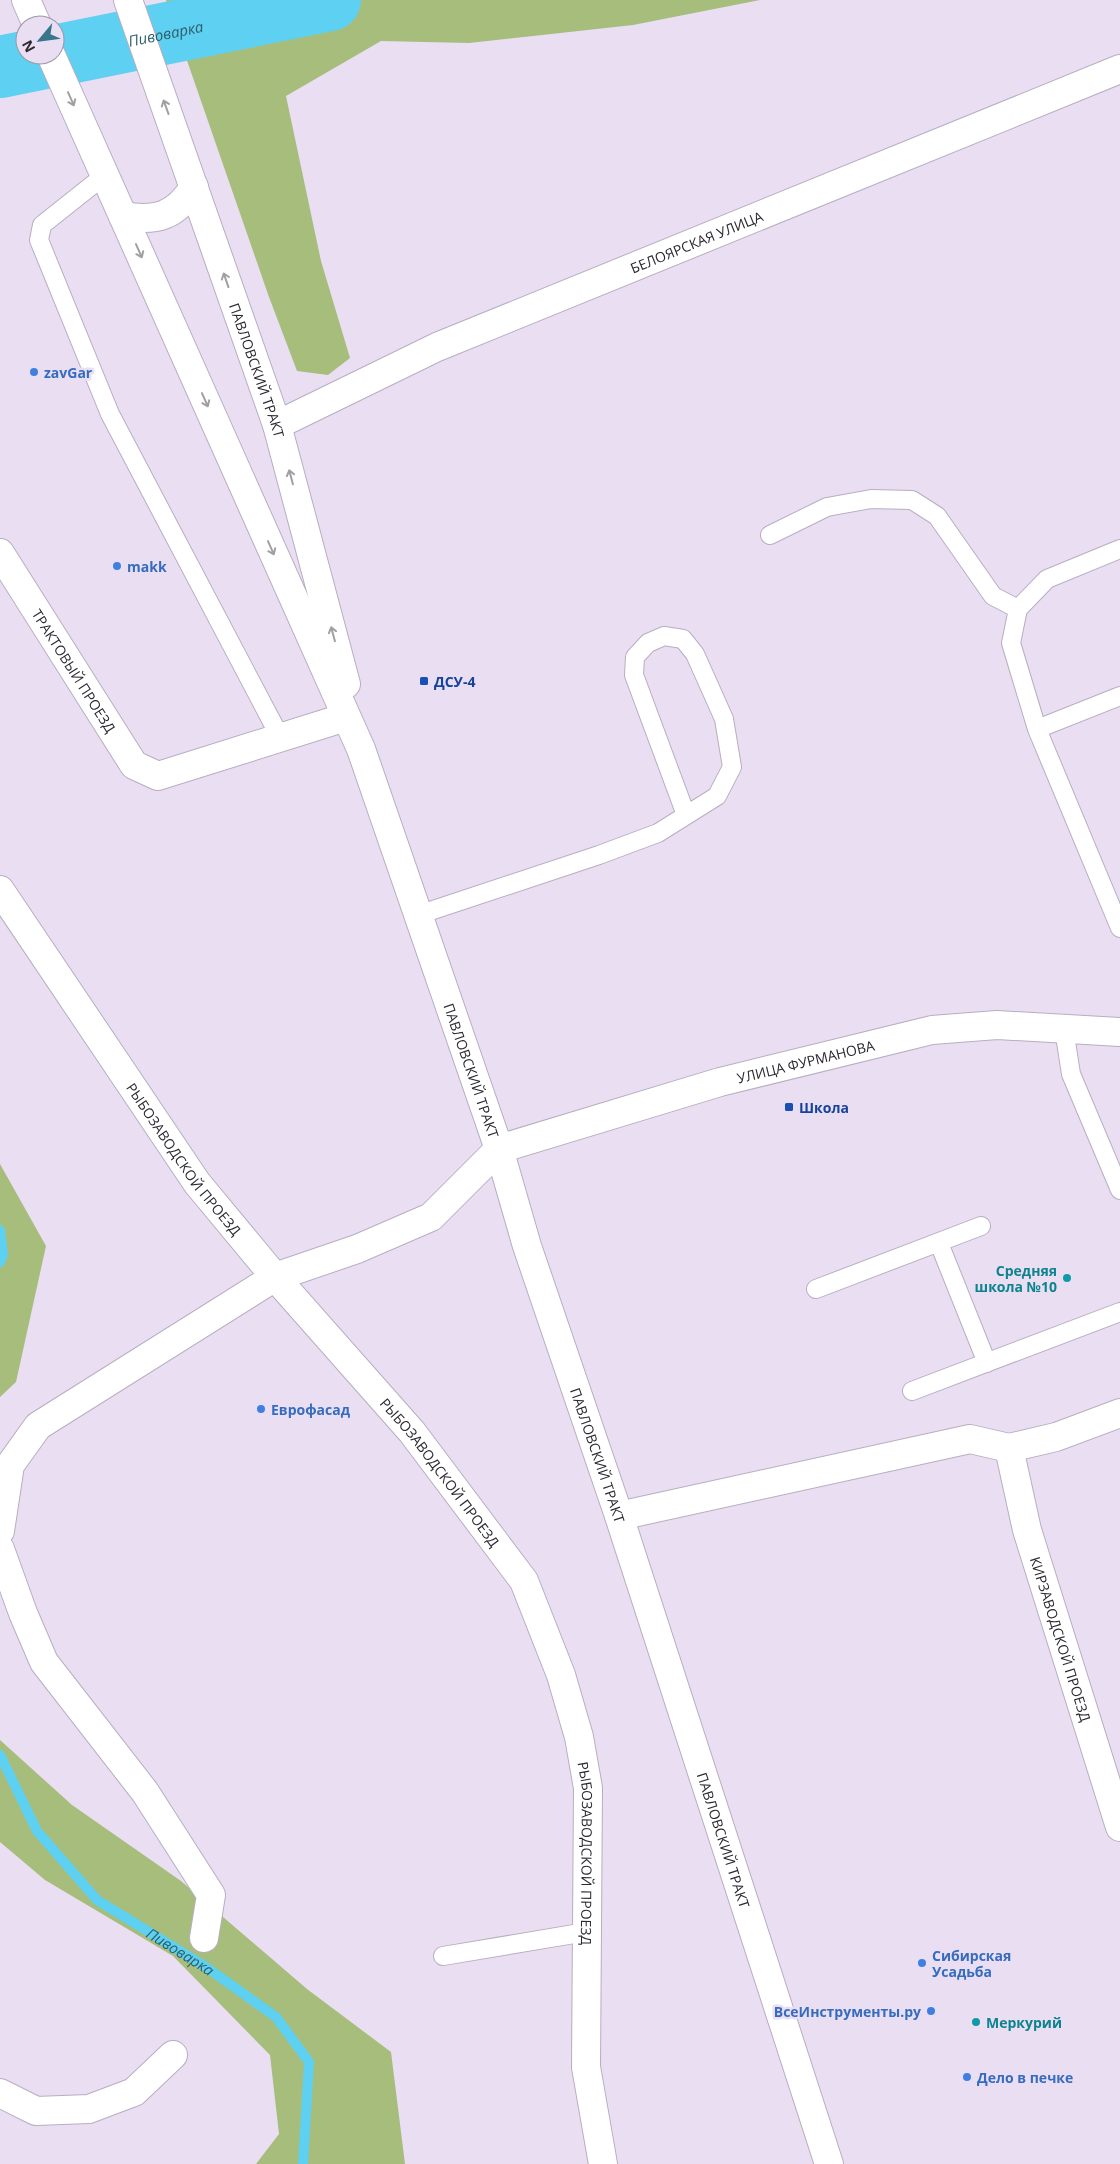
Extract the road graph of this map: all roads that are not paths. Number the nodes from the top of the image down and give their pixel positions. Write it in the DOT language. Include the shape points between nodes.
graph roads {
  1 [pos="26,0"];
  2 [pos="128,0"];
  3 [pos="33,15"];
  4 [pos="55,65"];
  5 [pos="1120,69"];
  6 [pos="105,175"];
  7 [pos="194,187"];
  8 [pos="123,216"];
  9 [pos="277,425"];
  10 [pos="770,535"];
  11 [pos="1120,549"];
  12 [pos="0,553"];
  13 [pos="1018,609"];
  14 [pos="1120,696"];
  15 [pos="346,717"];
  16 [pos="1037,729"];
  17 [pos="280,737"];
  18 [pos="361,749"];
  19 [pos="686,816"];
  20 [pos="0,890"];
  21 [pos="418,915"];
  22 [pos="1120,928"];
  23 [pos="1064,1029"];
  24 [pos="1120,1032"];
  25 [pos="499,1149"];
  26 [pos="1120,1190"];
  27 [pos="981,1226"];
  28 [pos="938,1244"];
  29 [pos="275,1277"];
  30 [pos="816,1289"];
  31 [pos="1120,1312"];
  32 [pos="987,1362"];
  33 [pos="912,1391"];
  34 [pos="1120,1413"];
  35 [pos="1008,1448"];
  36 [pos="619,1516"];
  37 [pos="0,1531"];
  38 [pos="0,1549"];
  39 [pos="1120,1827"];
  40 [pos="586,1932"];
  41 [pos="204,1938"];
  42 [pos="443,1956"];
  43 [pos="173,2055"];
  44 [pos="0,2093"];
  45 [pos="603,2164"];
  46 [pos="829,2164"];
  1 -- 3 [label="street"];
  7 -- 2 [label="street, ПАВЛОВСКИЙ ТРАКТ, one-way"];
  4 -- 6 [label="street, ПАВЛОВСКИЙ ТРАКТ, one-way"];
  5 -- 9 [label="street, БЕЛОЯРСКАЯ УЛИЦА" via="437,347"];
  6 -- 8 [label="street, ПАВЛОВСКИЙ ТРАКТ"];
  6 -- 17 [label="lane" via="42,225 39,240 110,414"];
  7 -- 8 [label="street" via="180,205 157,218"];
  9 -- 7 [label="street, ПАВЛОВСКИЙ ТРАКТ, one-way"];
  8 -- 15 [label="street, ПАВЛОВСКИЙ ТРАКТ, one-way"];
  18 -- 9 [label="street, ПАВЛОВСКИЙ ТРАКТ, one-way"];
  10 -- 13 [label="lane" via="827,507 871,499 912,500 937,516 993,596"];
  11 -- 13 [label="lane" via="1047,579"];
  12 -- 17 [label="street, ТРАКТОВЫЙ ПРОЕЗД" via="134,765 158,776"];
  13 -- 16 [label="lane" via="1011,643"];
  14 -- 16 [label="lane"];
  15 -- 17 [label="street"];
  15 -- 18 [label="street, ПАВЛОВСКИЙ ТРАКТ"];
  16 -- 22 [label="lane"];
  18 -- 21 [label="street, ПАВЛОВСКИЙ ТРАКТ"];
  19 -- 19 [label="lane" via="717,796 732,767 724,719 696,654 683,639 664,636 648,642 635,657 634,676"];
  19 -- 21 [label="lane" via="658,833 607,852"];
  20 -- 29 [label="street, РЫБОЗАВОДСКОЙ ПРОЕЗД" via="197,1182"];
  21 -- 25 [label="street, ПАВЛОВСКИЙ ТРАКТ"];
  23 -- 24 [label="street, УЛИЦА ФУРМАНОВА"];
  23 -- 25 [label="street, УЛИЦА ФУРМАНОВА" via="997,1026 932,1030 720,1082"];
  23 -- 26 [label="lane" via="1071,1074"];
  25 -- 29 [label="street" via="431,1217 357,1249"];
  25 -- 36 [label="street, ПАВЛОВСКИЙ ТРАКТ" via="527,1246"];
  27 -- 28 [label="lane"];
  28 -- 30 [label="lane"];
  28 -- 32 [label="lane"];
  29 -- 37 [label="street" via="38,1426 10,1465"];
  29 -- 40 [label="street, РЫБОЗАВОДСКОЙ ПРОЕЗД" via="412,1432 524,1581 561,1675 579,1737 588,1788"];
  31 -- 32 [label="lane"];
  32 -- 33 [label="lane"];
  34 -- 35 [label="street" via="1056,1437"];
  35 -- 36 [label="street" via="970,1440"];
  35 -- 39 [label="street, КИРЗАВОДСКОЙ ПРОЕЗД" via="1027,1530"];
  36 -- 46 [label="street, ПАВЛОВСКИЙ ТРАКТ"];
  38 -- 41 [label="street" via="44,1662 145,1792 211,1895"];
  40 -- 42 [label="lane"];
  40 -- 45 [label="street, РЫБОЗАВОДСКОЙ ПРОЕЗД" via="586,2068"];
  43 -- 44 [label="street" via="134,2092 89,2109 36,2111"];
}
